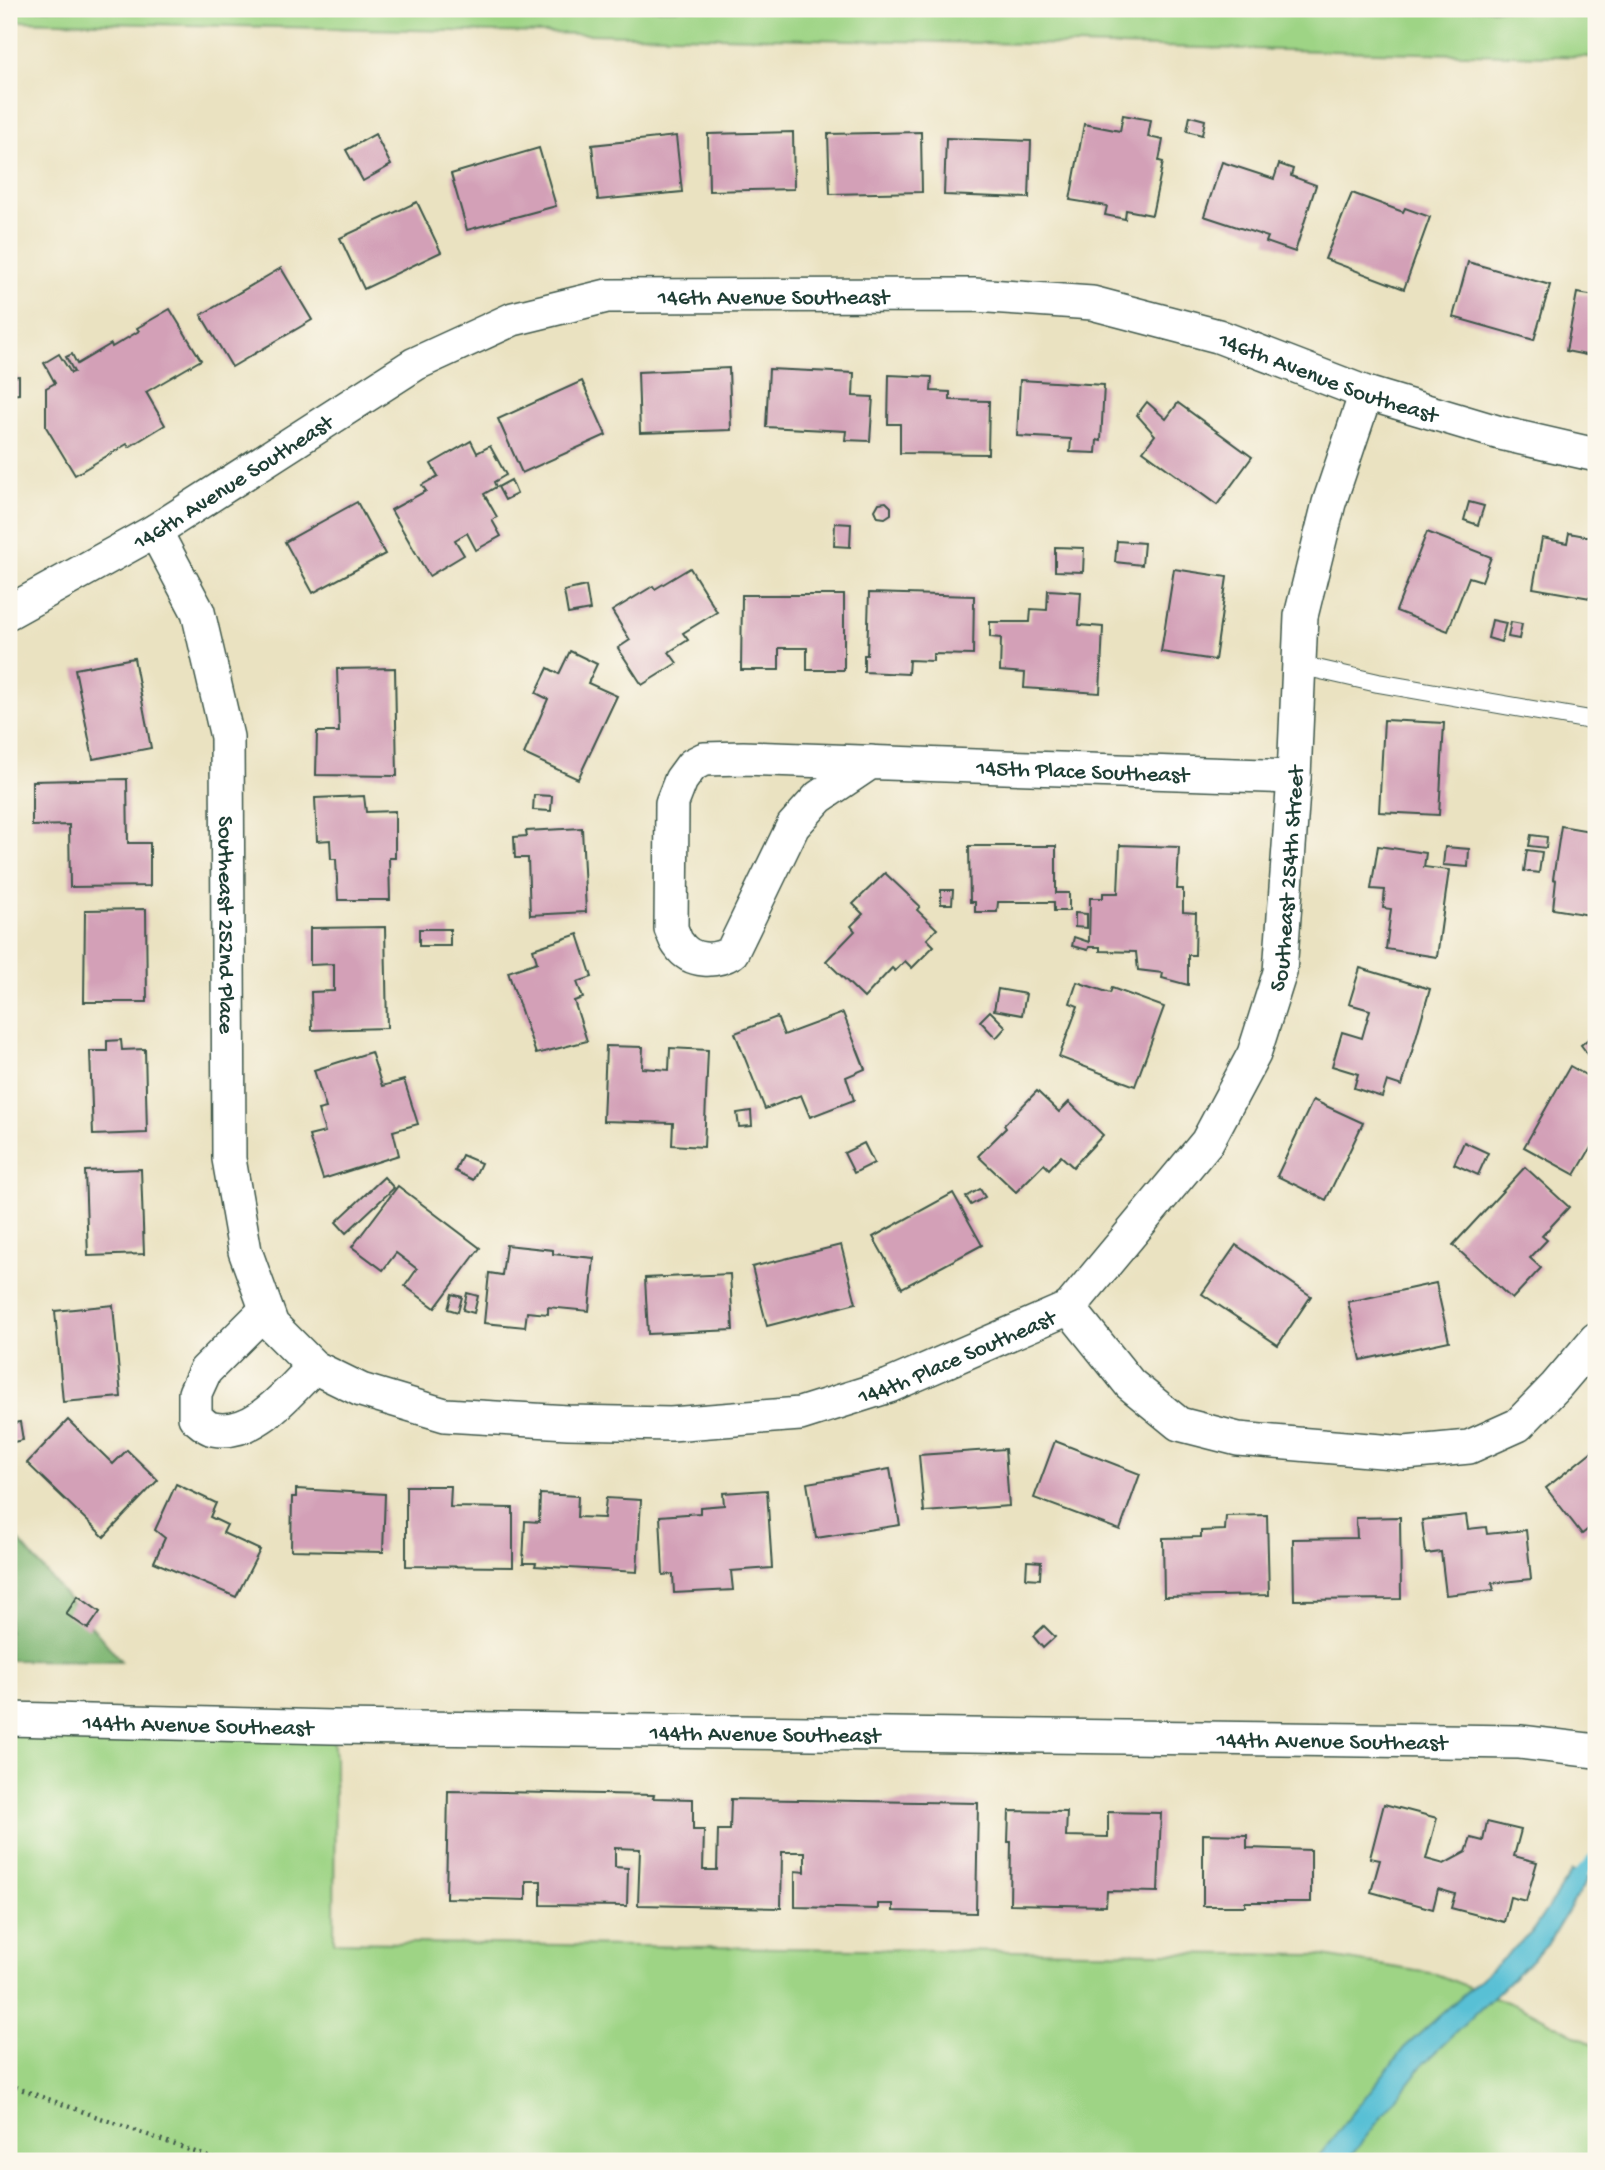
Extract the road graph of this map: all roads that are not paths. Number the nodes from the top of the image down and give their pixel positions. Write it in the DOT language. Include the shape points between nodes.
graph roads {
  1 [pos="1366,393"];
  2 [pos="1596,455"];
  3 [pos="155,531"];
  4 [pos="9,612"];
  5 [pos="1299,665"];
  6 [pos="1596,721"];
  7 [pos="871,762"];
  8 [pos="1294,777"];
  9 [pos="1069,1308"];
  10 [pos="269,1317"];
  11 [pos="1596,1339"];
  12 [pos="314,1367"];
  13 [pos="9,1719"];
  14 [pos="1596,1751"];
  1 -- 2 [label="street, 146th Avenue Southeast" via="1500,433"];
  1 -- 3 [label="street, 146th Avenue Southeast" via="1217,336 1093,303 974,295 607,296 513,319 415,364"];
  1 -- 5 [label="street, Southeast 254th Street" via="1326,516 1301,616"];
  3 -- 4 [label="street, 146th Avenue Southeast"];
  3 -- 10 [label="street, Southeast 252nd Place" via="198,612 226,737 229,1159 245,1251"];
  5 -- 6 [label="lane"];
  5 -- 8 [label="street, Southeast 254th Street"];
  7 -- 7 [label="street, 145th Place Southeast" via="743,758 704,759 692,765 672,803 671,929 679,946 693,957 720,960 732,952 793,826 818,797"];
  7 -- 8 [label="street, 145th Place Southeast"];
  8 -- 9 [label="street, Southeast 254th Street" via="1280,972 1254,1054 1207,1142"];
  9 -- 11 [label="street, 144th Place Southeast" via="1130,1384 1179,1424 1238,1439 1405,1452 1469,1447 1518,1425"];
  9 -- 12 [label="street, 144th Place Southeast" via="889,1386 800,1414 671,1424 445,1415 361,1391"];
  10 -- 12 [label="street, 144th Place Southeast"];
  10 -- 12 [label="street" via="205,1371 195,1393 195,1417 211,1429 232,1429 258,1420"];
  13 -- 14 [label="street, 144th Avenue Southeast" via="1520,1742"];
}
